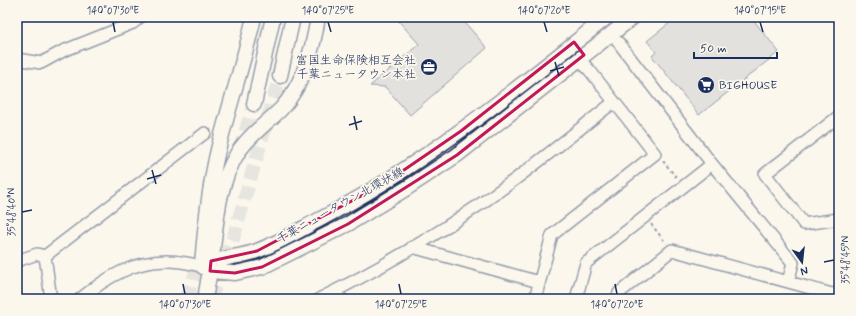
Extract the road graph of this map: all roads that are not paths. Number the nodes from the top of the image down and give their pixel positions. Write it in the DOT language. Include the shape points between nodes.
graph roads {
  1 [pos="140,17"];
  2 [pos="254,17"];
  3 [pos="273,17"];
  4 [pos="292,17"];
  5 [pos="318,17"];
  6 [pos="607,17"];
  7 [pos="633,17"];
  8 [pos="574,42"];
  9 [pos="618,42"];
  10 [pos="582,57"];
  11 [pos="17,59"];
  12 [pos="280,76"];
  13 [pos="614,102"];
  14 [pos="254,104"];
  15 [pos="839,116"];
  16 [pos="205,133"];
  17 [pos="712,164"];
  18 [pos="839,219"];
  19 [pos="412,247"];
  20 [pos="45,256"];
  21 [pos="17,261"];
  22 [pos="208,266"];
  23 [pos="539,282"];
  24 [pos="788,282"];
  25 [pos="839,293"];
  26 [pos="577,295"];
  27 [pos="323,297"];
  28 [pos="50,299"];
  29 [pos="80,299"];
  30 [pos="196,299"];
  31 [pos="205,299"];
  32 [pos="342,299"];
  33 [pos="535,299"];
  34 [pos="617,299"];
  1 -- 11 [label="street" via="133,23 63,51 41,63"];
  2 -- 22 [label="main road" via="218,151 206,225"];
  3 -- 14 [label="main road"];
  4 -- 12 [label="main road"];
  5 -- 22 [label="main road" via="314,41 292,97 237,153 228,171 220,193"];
  6 -- 8 [label="main road, 千葉ニュータウン北環状線"];
  7 -- 10 [label="main road, 千葉ニュータウン北環状線"];
  8 -- 10 [label="street"];
  8 -- 22 [label="main road, 千葉ニュータウン北環状線" via="461,131 382,185 257,251"];
  9 -- 17 [label="street"];
  10 -- 13 [label="street"];
  10 -- 22 [label="main road, 千葉ニュータウン北環状線" via="457,155 348,224 262,267 235,273"];
  13 -- 19 [label="street" via="506,186"];
  13 -- 23 [label="street" via="655,154 552,235"];
  15 -- 18 [label="street" via="765,174 804,224"];
  16 -- 20 [label="street"];
  17 -- 24 [label="street" via="793,263"];
  17 -- 26 [label="street" via="586,263"];
  19 -- 23 [label="street"];
  19 -- 27 [label="street" via="351,284"];
  20 -- 21 [label="street" via="37,254"];
  20 -- 28 [label="street"];
  22 -- 29 [label="street" via="169,261 137,265 107,278"];
  22 -- 30 [label="main road"];
  22 -- 31 [label="main road"];
  23 -- 33 [label="street"];
  24 -- 25 [label="street" via="832,294"];
  24 -- 34 [label="street" via="672,250 619,293"];
  27 -- 32 [label="street"];
}
